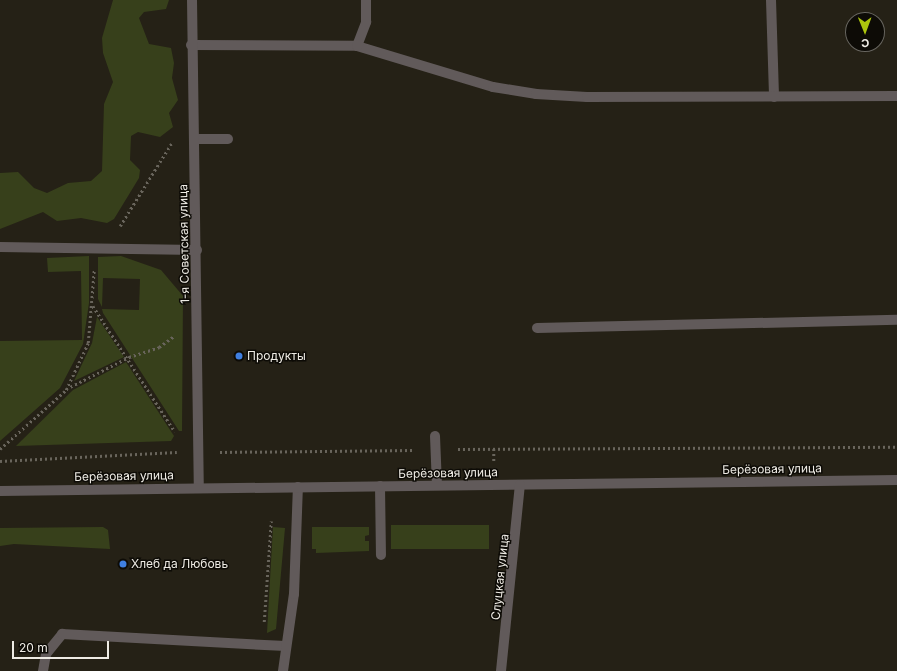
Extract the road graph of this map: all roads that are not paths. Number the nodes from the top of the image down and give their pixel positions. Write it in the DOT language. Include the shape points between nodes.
graph roads {
  1 [pos="192,0"];
  2 [pos="366,0"];
  3 [pos="772,0"];
  4 [pos="191,45"];
  5 [pos="358,46"];
  6 [pos="897,96"];
  7 [pos="774,97"];
  8 [pos="195,137"];
  9 [pos="228,139"];
  10 [pos="0,247"];
  11 [pos="197,250"];
  12 [pos="897,320"];
  13 [pos="537,328"];
  14 [pos="435,436"];
  15 [pos="897,480"];
  16 [pos="520,485"];
  17 [pos="380,486"];
  18 [pos="437,486"];
  19 [pos="298,487"];
  20 [pos="199,488"];
  21 [pos="0,491"];
  22 [pos="382,555"];
  23 [pos="286,646"];
  24 [pos="42,671"];
  25 [pos="283,671"];
  26 [pos="501,671"];
  1 -- 4 [label="street, 1-я Советская улица"];
  2 -- 5 [label="street" via="366,22"];
  3 -- 7 [label="street"];
  4 -- 5 [label="street"];
  4 -- 8 [label="street, 1-я Советская улица"];
  5 -- 7 [label="street" via="492,87 536,94"];
  6 -- 7 [label="street"];
  8 -- 9 [label="street"];
  8 -- 11 [label="street, 1-я Советская улица"];
  10 -- 11 [label="street"];
  11 -- 20 [label="street, 1-я Советская улица"];
  12 -- 13 [label="street"];
  14 -- 18 [label="street"];
  15 -- 16 [label="street, Берёзовая улица"];
  16 -- 18 [label="street, Берёзовая улица"];
  16 -- 26 [label="street, Слуцкая улица"];
  17 -- 18 [label="street, Берёзовая улица"];
  17 -- 19 [label="street, Берёзовая улица"];
  17 -- 22 [label="street"];
  19 -- 20 [label="street, Берёзовая улица"];
  19 -- 23 [label="street" via="294,594"];
  20 -- 21 [label="street, Берёзовая улица"];
  23 -- 24 [label="street" via="62,634 46,654"];
  23 -- 25 [label="street"];
}
